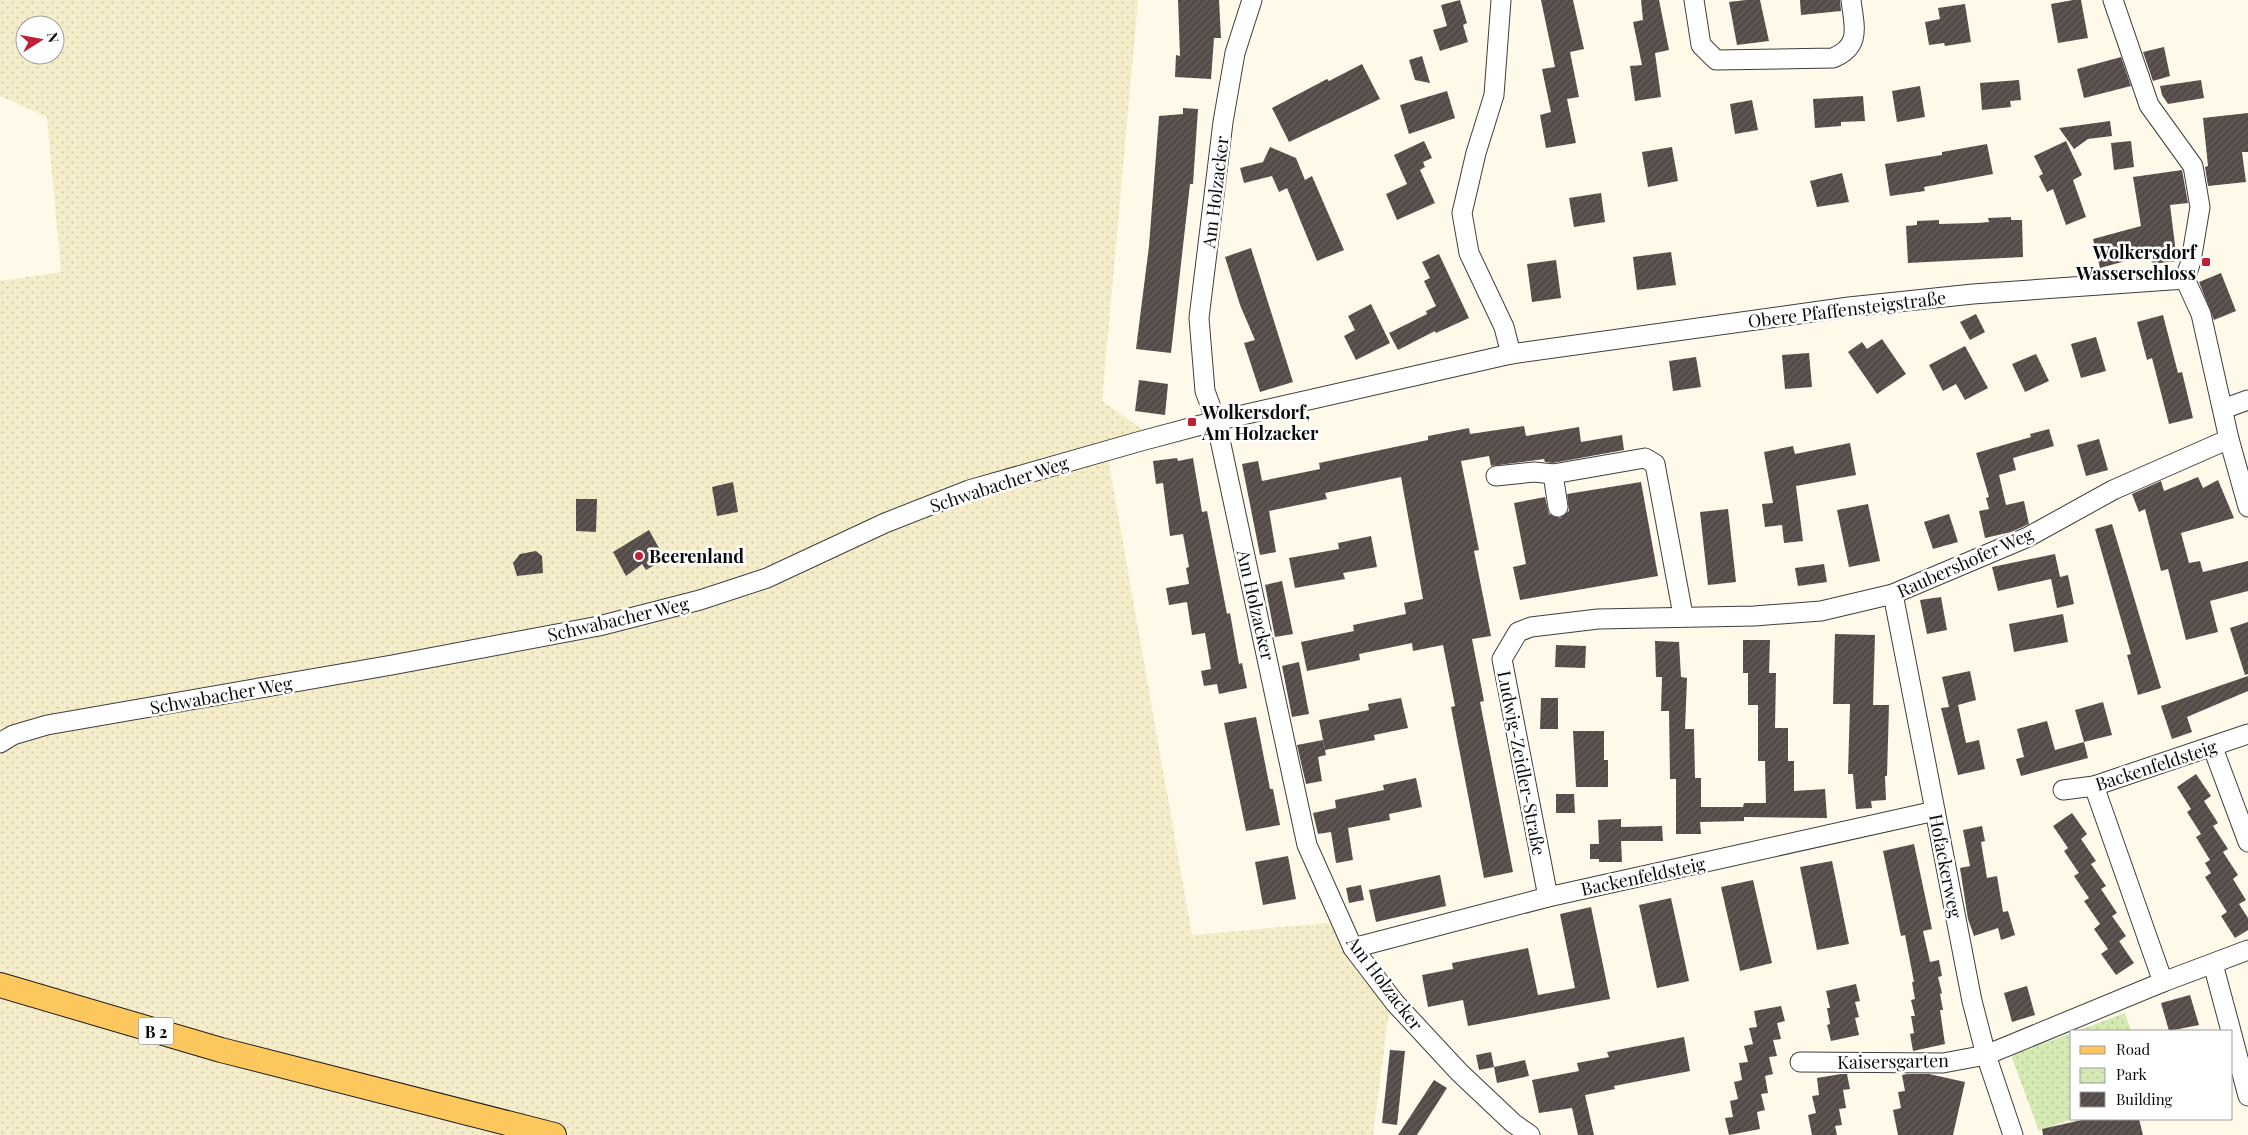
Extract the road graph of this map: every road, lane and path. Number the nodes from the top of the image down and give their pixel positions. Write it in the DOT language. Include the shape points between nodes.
graph roads {
  1 [pos="1252,0"];
  2 [pos="1501,0"];
  3 [pos="1694,0"];
  4 [pos="1851,0"];
  5 [pos="2113,0"];
  6 [pos="2185,279"];
  7 [pos="1511,354"];
  8 [pos="2248,400"];
  9 [pos="2223,409"];
  10 [pos="1216,421"];
  11 [pos="2230,439"];
  12 [pos="1553,474"];
  13 [pos="1496,476"];
  14 [pos="1558,506"];
  15 [pos="2248,507"];
  16 [pos="1893,594"];
  17 [pos="1683,616"];
  18 [pos="1518,632"];
  19 [pos="2248,734"];
  20 [pos="0,743"];
  21 [pos="2213,748"];
  22 [pos="2094,786"];
  23 [pos="2064,790"];
  24 [pos="1934,811"];
  25 [pos="2248,842"];
  26 [pos="1548,897"];
  27 [pos="1353,948"];
  28 [pos="2248,950"];
  29 [pos="2213,964"];
  30 [pos="2163,982"];
  31 [pos="0,985"];
  32 [pos="2231,1030"];
  33 [pos="2233,1039"];
  34 [pos="1986,1055"];
  35 [pos="1800,1062"];
  36 [pos="2248,1096"];
  37 [pos="554,1135"];
  38 [pos="1530,1135"];
  39 [pos="2012,1135"];
  1 -- 10 [label="street, Am Holzacker" via="1235,53 1225,114 1200,318 1205,390"];
  2 -- 7 [label="street" via="1494,95 1462,213 1469,254 1504,327"];
  3 -- 4 [label="street" via="1701,45 1716,60 1833,58 1846,52 1855,37"];
  5 -- 6 [label="street" via="2149,105 2193,166 2200,207"];
  6 -- 7 [label="street, Obere Pfaffensteigstraße" via="1973,294 1849,307"];
  6 -- 9 [label="street" via="2201,314"];
  7 -- 10 [label="street, Obere Pfaffensteigstraße"];
  8 -- 9 [label="street"];
  9 -- 11 [label="street"];
  10 -- 20 [label="street, Schwabacher Weg" via="969,490 885,523 767,578 700,600 590,627 392,665 47,725 13,735"];
  10 -- 27 [label="street, Am Holzacker" via="1307,845"];
  11 -- 15 [label="street"];
  11 -- 16 [label="street, Raubershofer Weg" via="2113,490 2028,537"];
  12 -- 13 [label="street" via="1534,472"];
  12 -- 14 [label="street"];
  12 -- 17 [label="street" via="1646,458 1655,464"];
  16 -- 17 [label="street, Raubershofer Weg" via="1820,611 1754,616"];
  16 -- 24 [label="street, Hofackerweg"];
  17 -- 18 [label="street, Raubershofer Weg" via="1598,619 1531,627"];
  18 -- 26 [label="street, Ludwig-Zeidler-Straße" via="1502,659"];
  19 -- 21 [label="street, Backenfeldsteig"];
  21 -- 22 [label="street, Backenfeldsteig"];
  21 -- 25 [label="street"];
  22 -- 23 [label="street, Backenfeldsteig"];
  22 -- 30 [label="street"];
  24 -- 26 [label="street, Backenfeldsteig"];
  24 -- 34 [label="street, Hofackerweg"];
  26 -- 27 [label="street, Backenfeldsteig"];
  27 -- 38 [label="street, Am Holzacker" via="1407,1018 1459,1072"];
  28 -- 29 [label="street, Kaisersgarten"];
  29 -- 30 [label="street, Kaisersgarten"];
  29 -- 32 [label="street"];
  30 -- 34 [label="street, Kaisersgarten"];
  31 -- 37 [label="main road, B 2" via="221,1050"];
  33 -- 36 [label="street"];
  34 -- 35 [label="street, Kaisersgarten" via="1942,1063"];
  34 -- 39 [label="street, Hofackerweg"];
}
